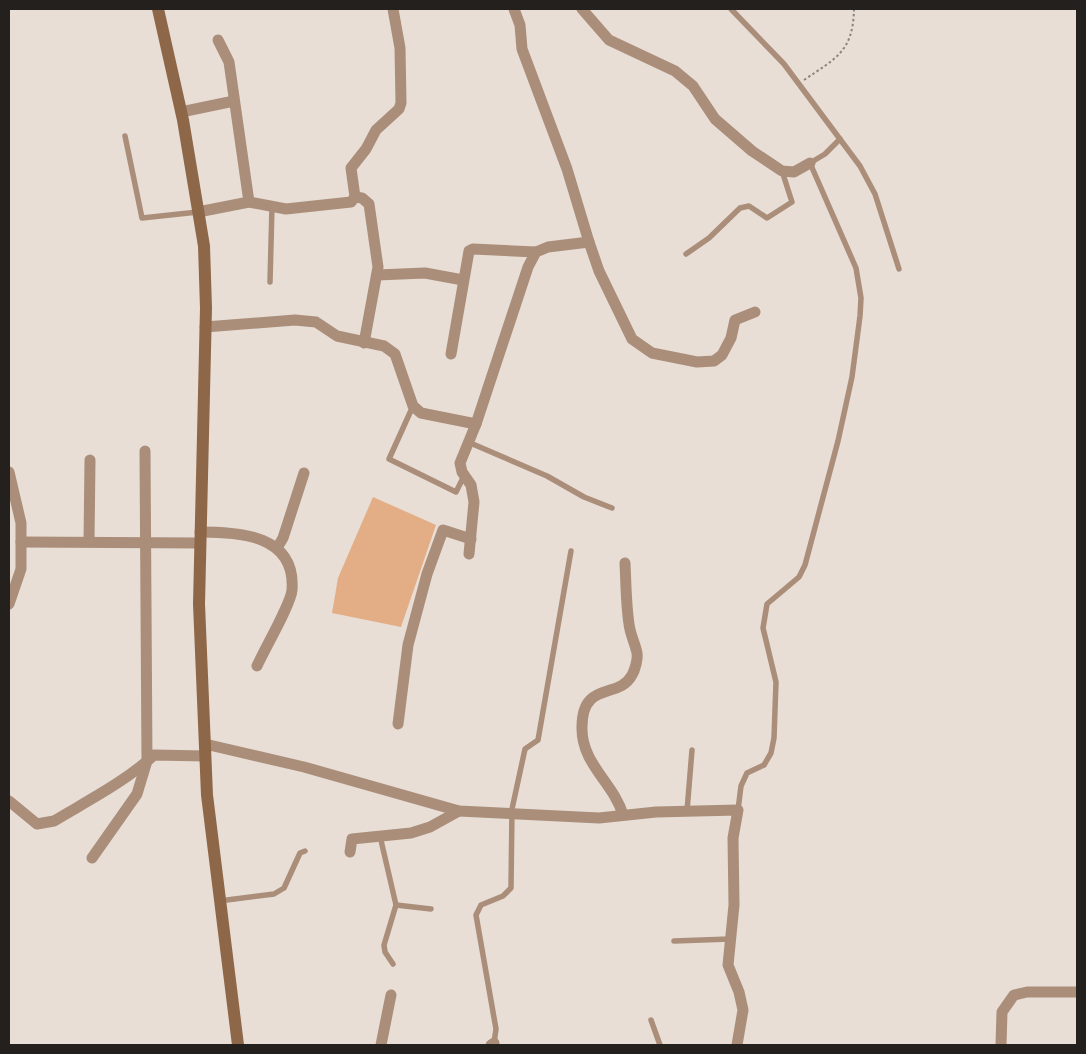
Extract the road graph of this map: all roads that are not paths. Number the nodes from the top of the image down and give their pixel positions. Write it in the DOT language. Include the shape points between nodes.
graph roads {
  1 [pos="158,9"];
  2 [pos="393,9"];
  3 [pos="514,9"];
  4 [pos="582,9"];
  5 [pos="730,9"];
  6 [pos="218,40"];
  7 [pos="234,102"];
  8 [pos="181,112"];
  9 [pos="125,136"];
  10 [pos="840,139"];
  11 [pos="810,163"];
  12 [pos="782,171"];
  13 [pos="355,197"];
  14 [pos="249,202"];
  15 [pos="272,206"];
  16 [pos="198,212"];
  17 [pos="589,242"];
  18 [pos="536,252"];
  19 [pos="686,254"];
  20 [pos="899,269"];
  21 [pos="377,275"];
  22 [pos="463,280"];
  23 [pos="270,282"];
  24 [pos="755,312"];
  25 [pos="205,327"];
  26 [pos="364,343"];
  27 [pos="451,354"];
  28 [pos="413,406"];
  29 [pos="476,424"];
  30 [pos="468,442"];
  31 [pos="145,452"];
  32 [pos="90,460"];
  33 [pos="9,472"];
  34 [pos="304,473"];
  35 [pos="465,476"];
  36 [pos="612,508"];
  37 [pos="200,537"];
  38 [pos="471,539"];
  39 [pos="21,542"];
  40 [pos="89,542"];
  41 [pos="146,544"];
  42 [pos="276,548"];
  43 [pos="571,551"];
  44 [pos="469,554"];
  45 [pos="625,563"];
  46 [pos="9,604"];
  47 [pos="257,666"];
  48 [pos="398,724"];
  49 [pos="205,750"];
  50 [pos="692,750"];
  51 [pos="147,761"];
  52 [pos="9,801"];
  53 [pos="738,810"];
  54 [pos="460,811"];
  55 [pos="687,811"];
  56 [pos="512,814"];
  57 [pos="623,815"];
  58 [pos="380,836"];
  59 [pos="305,851"];
  60 [pos="350,852"];
  61 [pos="92,858"];
  62 [pos="219,901"];
  63 [pos="396,905"];
  64 [pos="431,909"];
  65 [pos="730,940"];
  66 [pos="674,941"];
  67 [pos="393,964"];
  68 [pos="1077,992"];
  69 [pos="391,995"];
  70 [pos="651,1020"];
  71 [pos="492,1044"];
  72 [pos="238,1045"];
  73 [pos="381,1045"];
  74 [pos="660,1045"];
  75 [pos="737,1045"];
  76 [pos="1001,1045"];
  1 -- 8 [label="street"];
  2 -- 13 [label="street" via="400,48 401,103 399,109 376,130 366,150 351,168"];
  3 -- 17 [label="street" via="520,25 522,49 567,169"];
  4 -- 12 [label="street" via="609,40 675,71 693,86 715,119 752,151"];
  5 -- 10 [label="lane" via="784,64"];
  6 -- 7 [label="street" via="229,62"];
  7 -- 8 [label="street"];
  7 -- 14 [label="street"];
  8 -- 16 [label="street"];
  9 -- 16 [label="lane" via="142,218"];
  10 -- 11 [label="lane"];
  10 -- 20 [label="lane" via="875,194"];
  11 -- 12 [label="street" via="794,172"];
  11 -- 53 [label="lane" via="856,268 860,316 852,377 838,441 805,565 799,577 767,604 764,615 763,628 776,682 774,738 771,753 764,764 747,773 741,786"];
  12 -- 19 [label="lane" via="792,202 767,218 749,206 740,208 709,238"];
  13 -- 15 [label="street" via="346,204 286,209"];
  13 -- 21 [label="street" via="369,204"];
  14 -- 15 [label="street"];
  14 -- 16 [label="street"];
  15 -- 23 [label="lane"];
  16 -- 25 [label="street" via="204,246"];
  17 -- 18 [label="street" via="548,247"];
  17 -- 24 [label="street" via="599,271 632,339 652,353 697,362 714,361 722,355 731,338 735,320"];
  18 -- 22 [label="street" via="473,249 468,251"];
  18 -- 29 [label="street" via="528,267"];
  21 -- 22 [label="street" via="425,273"];
  21 -- 26 [label="street"];
  22 -- 27 [label="street"];
  25 -- 26 [label="street" via="295,320 316,322 338,336"];
  25 -- 37 [label="street"];
  26 -- 28 [label="street" via="384,346 395,354"];
  28 -- 29 [label="street" via="421,413"];
  28 -- 35 [label="lane" via="389,459 456,492"];
  29 -- 30 [label="street"];
  30 -- 35 [label="street" via="460,462"];
  30 -- 36 [label="lane"];
  31 -- 41 [label="street"];
  32 -- 40 [label="street"];
  33 -- 39 [label="street" via="21,523"];
  34 -- 42 [label="street" via="283,538"];
  35 -- 38 [label="street" via="471,485 474,502"];
  37 -- 41 [label="street"];
  37 -- 42 [label="street" via="238,532"];
  37 -- 49 [label="street" via="198,604"];
  38 -- 44 [label="street"];
  38 -- 48 [label="street" via="443,530 408,645"];
  39 -- 40 [label="street"];
  39 -- 46 [label="street" via="22,570"];
  40 -- 41 [label="street"];
  41 -- 51 [label="street"];
  42 -- 47 [label="street" via="281,550 289,565 292,590"];
  43 -- 56 [label="lane" via="538,740 525,749"];
  45 -- 57 [label="street" via="629,625 637,655 633,674 626,683 592,697 584,708 582,728 585,749 592,765 620,804"];
  49 -- 51 [label="street" via="154,755"];
  49 -- 54 [label="street" via="304,767"];
  49 -- 62 [label="street"];
  50 -- 55 [label="lane"];
  51 -- 52 [label="street" via="54,822 37,824"];
  51 -- 61 [label="street" via="137,794"];
  53 -- 55 [label="street"];
  53 -- 65 [label="street" via="733,838 734,905"];
  54 -- 56 [label="street"];
  54 -- 58 [label="street" via="411,833"];
  55 -- 57 [label="street"];
  56 -- 57 [label="street" via="599,818"];
  56 -- 71 [label="lane" via="510,888 503,896 481,905 476,915 496,1029"];
  58 -- 60 [label="street" via="352,839"];
  58 -- 63 [label="lane"];
  59 -- 62 [label="lane" via="300,853 284,888 274,894"];
  62 -- 72 [label="street"];
  63 -- 64 [label="lane"];
  63 -- 67 [label="lane" via="384,945"];
  65 -- 66 [label="lane"];
  65 -- 75 [label="street" via="728,964 743,1010"];
  68 -- 76 [label="street" via="1014,995 1002,1012"];
  69 -- 73 [label="street"];
  70 -- 74 [label="lane"];
}
